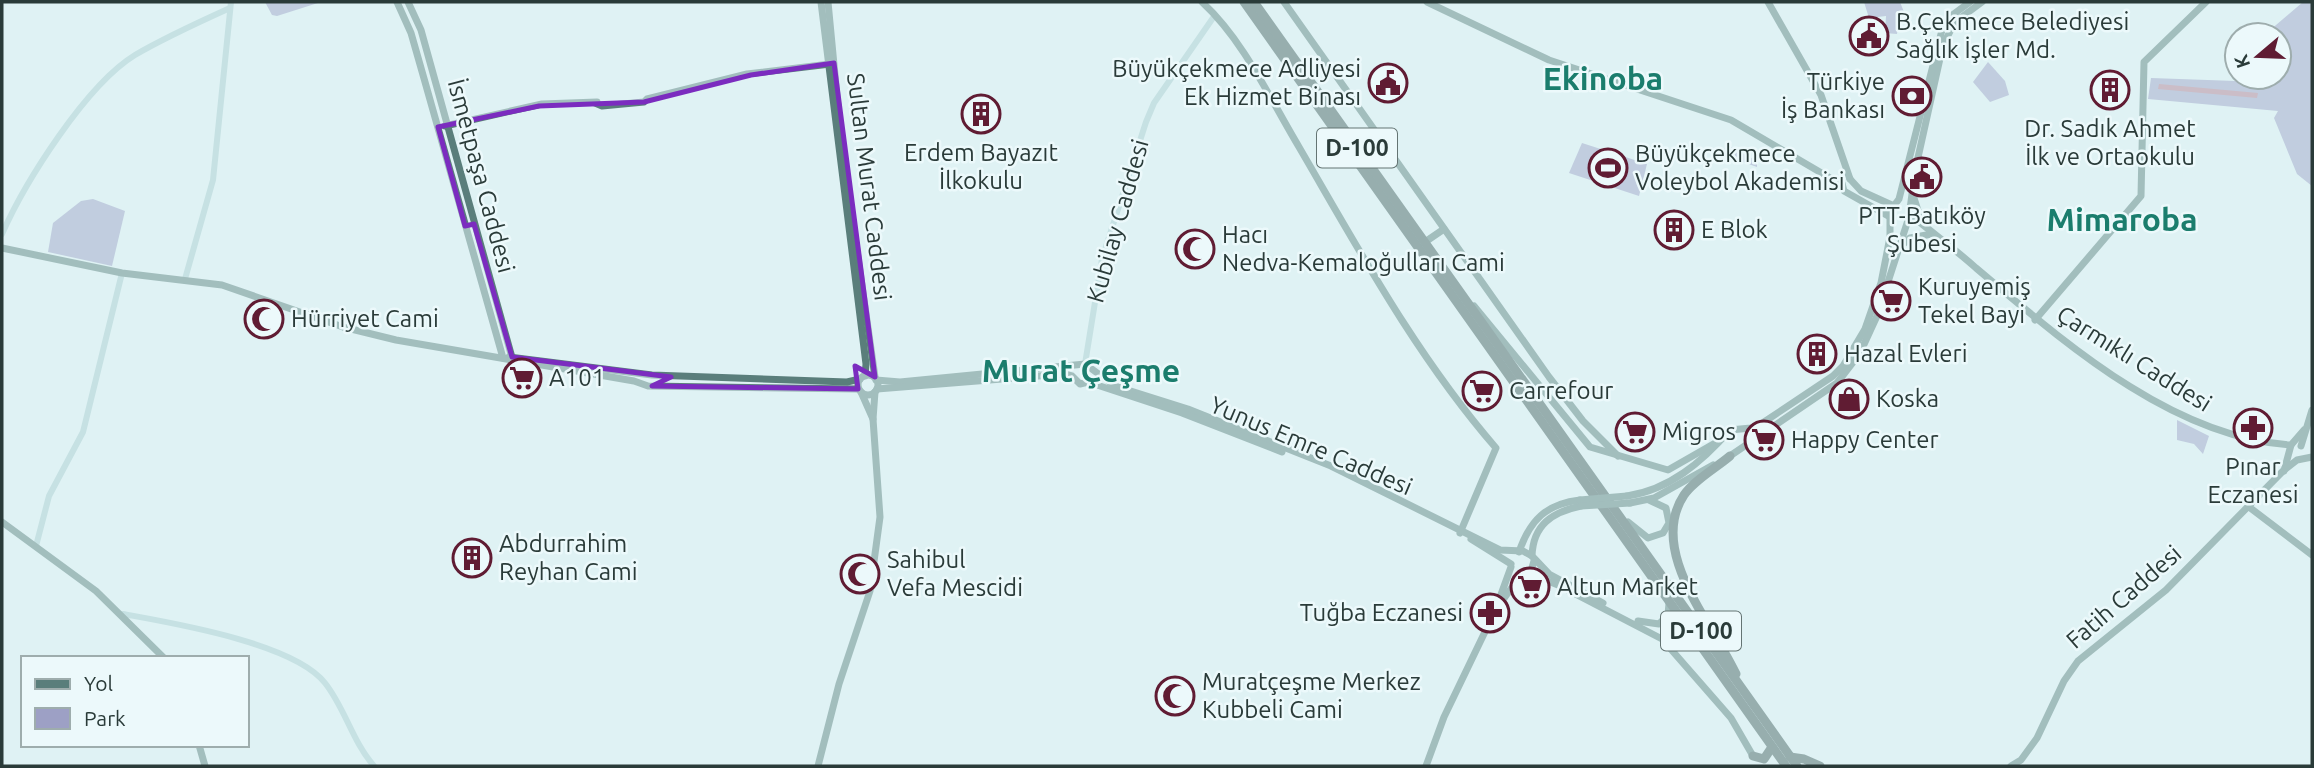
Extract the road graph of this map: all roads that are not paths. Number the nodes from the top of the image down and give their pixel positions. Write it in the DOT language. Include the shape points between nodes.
graph roads {
  1 [pos="397,2"];
  2 [pos="408,2"];
  3 [pos="821,2"];
  4 [pos="828,2"];
  5 [pos="1202,2"];
  6 [pos="1244,2"];
  7 [pos="1254,2"];
  8 [pos="1284,2"];
  9 [pos="1427,2"];
  10 [pos="1768,2"];
  11 [pos="1970,2"];
  12 [pos="1982,2"];
  13 [pos="2206,2"];
  14 [pos="231,5"];
  15 [pos="1215,15"];
  16 [pos="421,30"];
  17 [pos="411,33"];
  18 [pos="831,64"];
  19 [pos="448,125"];
  20 [pos="438,127"];
  21 [pos="1852,181"];
  22 [pos="1842,185"];
  23 [pos="1900,190"];
  24 [pos="1912,192"];
  25 [pos="1848,193"];
  26 [pos="1875,196"];
  27 [pos="1896,205"];
  28 [pos="1875,210"];
  29 [pos="1908,217"];
  30 [pos="1891,219"];
  31 [pos="474,224"];
  32 [pos="465,226"];
  33 [pos="1924,226"];
  34 [pos="1444,229"];
  35 [pos="2,234"];
  36 [pos="1933,234"];
  37 [pos="1425,242"];
  38 [pos="1889,243"];
  39 [pos="2,248"];
  40 [pos="1897,251"];
  41 [pos="122,273"];
  42 [pos="185,279"];
  43 [pos="492,287"];
  44 [pos="483,289"];
  45 [pos="1462,293"];
  46 [pos="2035,320"];
  47 [pos="503,358"];
  48 [pos="513,359"];
  49 [pos="1081,364"];
  50 [pos="1092,370"];
  51 [pos="650,374"];
  52 [pos="1072,376"];
  53 [pos="862,377"];
  54 [pos="875,379"];
  55 [pos="1088,382"];
  56 [pos="648,385"];
  57 [pos="860,391"];
  58 [pos="876,391"];
  59 [pos="2312,410"];
  60 [pos="873,419"];
  61 [pos="1740,429"];
  62 [pos="1723,438"];
  63 [pos="1747,444"];
  64 [pos="2294,449"];
  65 [pos="1741,450"];
  66 [pos="1618,456"];
  67 [pos="1730,456"];
  68 [pos="2312,456"];
  69 [pos="2299,459"];
  70 [pos="2283,471"];
  71 [pos="1628,499"];
  72 [pos="1648,499"];
  73 [pos="1581,503"];
  74 [pos="2249,507"];
  75 [pos="1615,510"];
  76 [pos="2,522"];
  77 [pos="1461,531"];
  78 [pos="36,546"];
  79 [pos="1518,552"];
  80 [pos="2312,555"];
  81 [pos="1533,559"];
  82 [pos="1511,566"];
  83 [pos="1527,574"];
  84 [pos="1669,598"];
  85 [pos="1495,611"];
  86 [pos="122,614"];
  87 [pos="162,656"];
  88 [pos="1746,694"];
  89 [pos="200,747"];
  90 [pos="1772,747"];
  91 [pos="1753,756"];
  92 [pos="1788,762"];
  93 [pos="205,766"];
  94 [pos="374,766"];
  95 [pos="818,766"];
  96 [pos="1426,766"];
  97 [pos="1765,766"];
  98 [pos="1797,766"];
  99 [pos="1820,766"];
  100 [pos="2011,766"];
  1 -- 17 [label="main road, İsmetpaşa Caddesi"];
  2 -- 16 [label="main road, İsmetpaşa Caddesi"];
  3 -- 18 [label="main road"];
  4 -- 18 [label="main road, Sultan Murat Caddesi"];
  5 -- 15 [label="main road"];
  6 -- 84 [label="highway, D-100"];
  7 -- 37 [label="highway, D-100"];
  8 -- 34 [label="main road"];
  9 -- 22 [label="main road" via="1549,60 1731,120"];
  10 -- 21 [label="main road" via="1821,95"];
  11 -- 23 [label="main road" via="1951,16 1942,30"];
  12 -- 24 [label="main road" via="1955,22 1943,45"];
  13 -- 46 [label="main road" via="2144,62 2141,196"];
  14 -- 35 [label="street" via="132,57 101,87 71,119"];
  14 -- 42 [label="street" via="213,180"];
  15 -- 49 [label="street, Kubilay Caddesi" via="1154,103 1146,122 1102,259"];
  15 -- 77 [label="main road" via="1234,37 1438,376 1496,448"];
  16 -- 17 [label="main road"];
  16 -- 19 [label="main road, İsmetpaşa Caddesi"];
  17 -- 20 [label="main road, İsmetpaşa Caddesi"];
  18 -- 19 [label="main road" via="750,75 647,99 539,106"];
  18 -- 53 [label="main road, Sultan Murat Caddesi" via="857,286"];
  18 -- 54 [label="main road, Sultan Murat Caddesi"];
  19 -- 20 [label="main road"];
  19 -- 31 [label="main road, İsmetpaşa Caddesi"];
  20 -- 32 [label="main road, İsmetpaşa Caddesi"];
  21 -- 22 [label="main road"];
  21 -- 25 [label="main road" via="1854,190"];
  21 -- 26 [label="main road"];
  22 -- 25 [label="main road"];
  23 -- 26 [label="main road"];
  23 -- 27 [label="main road"];
  24 -- 29 [label="main road"];
  24 -- 33 [label="main road"];
  25 -- 28 [label="main road"];
  26 -- 27 [label="main road"];
  27 -- 29 [label="main road" via="1906,206"];
  27 -- 30 [label="main road"];
  28 -- 30 [label="main road"];
  28 -- 38 [label="main road" via="1887,224"];
  29 -- 30 [label="main road" via="1900,224"];
  29 -- 33 [label="main road, Çarmıklı Caddesi"];
  29 -- 36 [label="main road"];
  29 -- 40 [label="main road"];
  30 -- 38 [label="main road"];
  31 -- 32 [label="main road"];
  31 -- 43 [label="main road, İsmetpaşa Caddesi"];
  32 -- 44 [label="main road, İsmetpaşa Caddesi"];
  33 -- 36 [label="main road, Çarmıklı Caddesi"];
  34 -- 37 [label="main road"];
  34 -- 66 [label="main road" via="1567,402"];
  36 -- 40 [label="main road" via="1910,238"];
  36 -- 46 [label="main road, Çarmıklı Caddesi"];
  37 -- 45 [label="highway, D-100"];
  38 -- 61 [label="main road" via="1864,329 1843,366 1769,419"];
  39 -- 41 [label="main road"];
  40 -- 63 [label="main road" via="1870,331 1847,371 1837,383"];
  41 -- 42 [label="main road"];
  41 -- 78 [label="street" via="83,432 49,496"];
  42 -- 47 [label="main road" via="246,292 372,335"];
  43 -- 44 [label="main road"];
  43 -- 48 [label="main road, İsmetpaşa Caddesi"];
  44 -- 47 [label="main road, İsmetpaşa Caddesi"];
  45 -- 66 [label="main road" via="1590,447"];
  45 -- 75 [label="highway, D-100"];
  46 -- 64 [label="main road, Çarmıklı Caddesi" via="2178,413 2213,430"];
  47 -- 48 [label="main road"];
  48 -- 51 [label="main road"];
  48 -- 56 [label="main road"];
  49 -- 50 [label="main road"];
  49 -- 52 [label="main road"];
  49 -- 54 [label="main road" via="900,382"];
  50 -- 55 [label="main road"];
  50 -- 77 [label="main road" via="1115,386 1188,409 1331,466"];
  51 -- 53 [label="main road" via="847,382"];
  51 -- 56 [label="main road" via="655,383"];
  51 -- 56 [label="main road" via="641,380"];
  52 -- 55 [label="main road" via="1080,384"];
  52 -- 58 [label="main road" via="1053,373"];
  53 -- 54 [label="main road"];
  53 -- 57 [label="main road, Sultan Murat Caddesi"];
  54 -- 58 [label="main road, Sultan Murat Caddesi"];
  55 -- 77 [label="main road, Yunus Emre Caddesi" via="1325,467"];
  56 -- 57 [label="main road"];
  57 -- 58 [label="main road"];
  57 -- 60 [label="main road"];
  58 -- 60 [label="main road, Sultan Murat Caddesi"];
  59 -- 64 [label="main road"];
  60 -- 95 [label="main road" via="880,517 870,591"];
  61 -- 62 [label="main road" via="1730,430"];
  61 -- 63 [label="main road"];
  62 -- 65 [label="main road" via="1730,449"];
  62 -- 66 [label="main road" via="1668,470"];
  62 -- 71 [label="main road" via="1681,475"];
  63 -- 65 [label="main road"];
  64 -- 68 [label="main road"];
  64 -- 69 [label="main road"];
  64 -- 69 [label="main road"];
  64 -- 70 [label="main road"];
  65 -- 67 [label="main road"];
  67 -- 72 [label="main road"];
  67 -- 88 [label="highway" via="1684,495 1676,515 1674,541 1682,576"];
  68 -- 69 [label="main road"];
  69 -- 70 [label="main road, Fatih Caddesi"];
  70 -- 74 [label="main road, Fatih Caddesi"];
  71 -- 72 [label="main road"];
  71 -- 73 [label="main road, bridge"];
  72 -- 75 [label="main road" via="1666,508 1668,517 1663,533 1653,539 1642,536"];
  73 -- 79 [label="main road" via="1554,505 1542,512"];
  73 -- 81 [label="main road" via="1544,523 1536,533"];
  74 -- 80 [label="main road"];
  74 -- 100 [label="main road, Fatih Caddesi" via="2166,590 2078,661 2037,738 2021,761"];
  75 -- 88 [label="highway, D-100"];
  76 -- 78 [label="main road"];
  77 -- 79 [label="main road" via="1500,550"];
  77 -- 82 [label="main road, Yunus Emre Caddesi"];
  78 -- 86 [label="main road"];
  79 -- 81 [label="main road"];
  79 -- 82 [label="main road"];
  81 -- 83 [label="main road"];
  81 -- 84 [label="main road" via="1561,581 1645,624 1664,621"];
  82 -- 83 [label="main road, Yunus Emre Caddesi" via="1515,573"];
  82 -- 85 [label="main road"];
  83 -- 85 [label="main road" via="1510,588"];
  83 -- 91 [label="main road, Yunus Emre Caddesi" via="1558,585 1662,639 1726,711"];
  84 -- 90 [label="highway, D-100"];
  85 -- 96 [label="main road"];
  86 -- 87 [label="main road"];
  86 -- 94 [label="street" via="223,636 312,668 340,704"];
  88 -- 92 [label="highway, D-100"];
  89 -- 93 [label="main road"];
  90 -- 91 [label="highway" via="1764,759"];
  90 -- 92 [label="highway, D-100"];
  91 -- 97 [label="highway"];
  92 -- 98 [label="highway, D-100"];
  92 -- 99 [label="highway" via="1804,759"];
}
